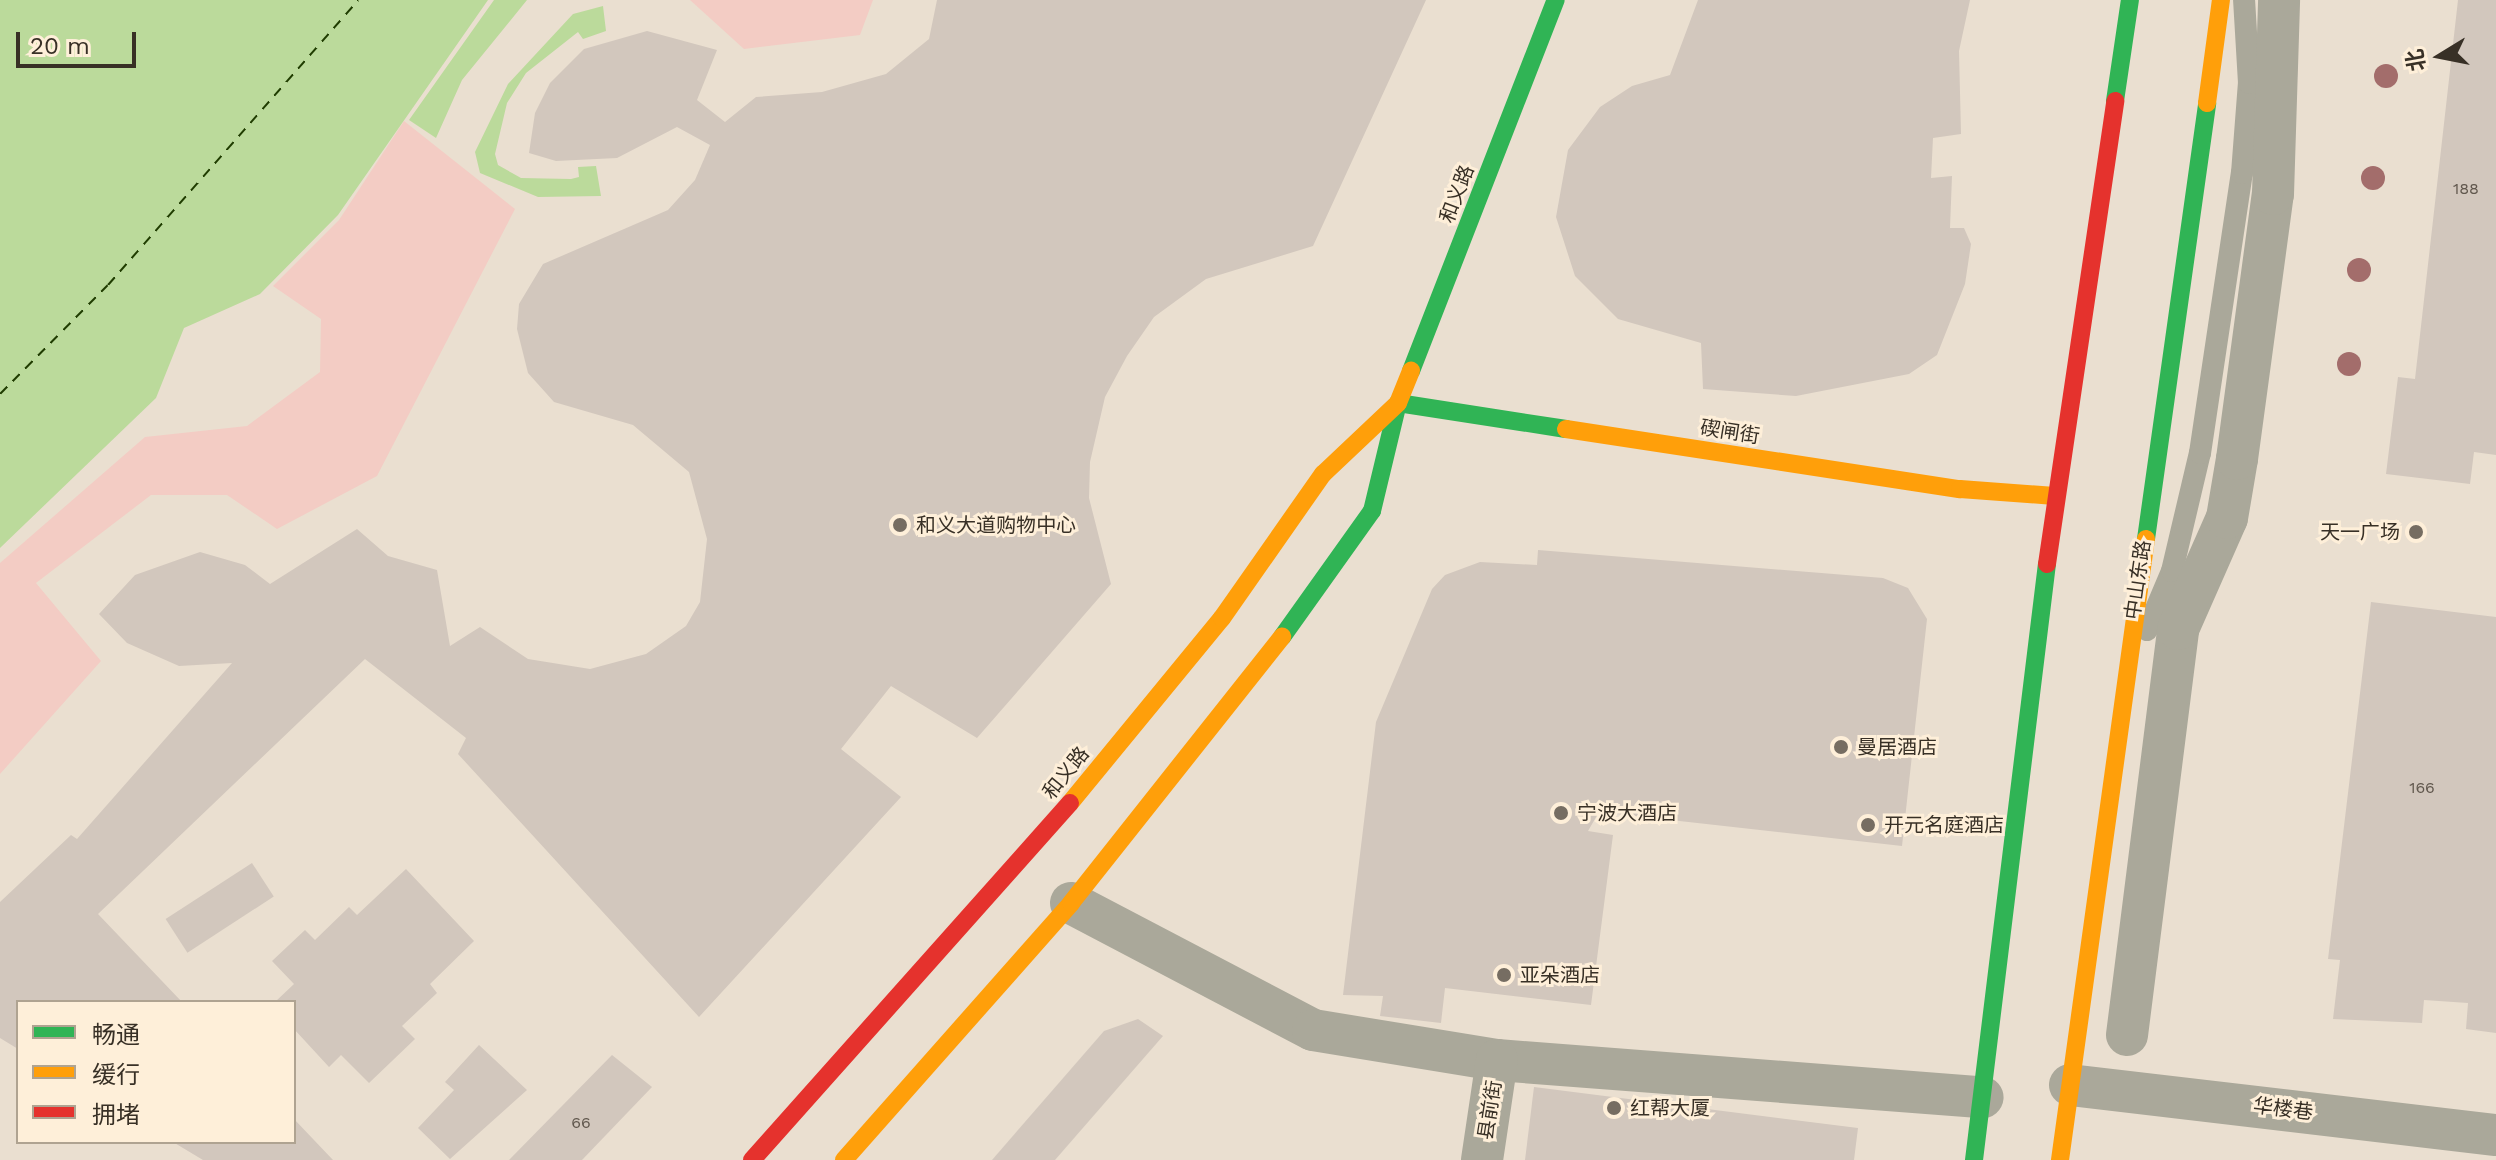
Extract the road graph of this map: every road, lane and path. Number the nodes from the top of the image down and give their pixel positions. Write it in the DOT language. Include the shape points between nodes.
graph roads {
  1 [pos="1556,0"];
  2 [pos="2130,0"];
  3 [pos="2221,0"];
  4 [pos="2244,0"];
  5 [pos="2279,0"];
  6 [pos="1398,403"];
  7 [pos="2055,496"];
  8 [pos="2125,674"];
  9 [pos="1071,903"];
  10 [pos="2127,1035"];
  11 [pos="1497,1060"];
  12 [pos="2070,1085"];
  13 [pos="1983,1097"];
  14 [pos="2496,1135"];
  15 [pos="752,1160"];
  16 [pos="844,1160"];
  17 [pos="1482,1160"];
  18 [pos="1974,1160"];
  19 [pos="2060,1160"];
  1 -- 6 [label="main road, 和义路"];
  2 -- 7 [label="main road"];
  3 -- 8 [label="main road, 中山东路"];
  4 -- 8 [label="lane" via="2249,83 2242,173 2196,480 2172,571"];
  5 -- 10 [label="street" via="2273,194 2237,459 2227,518 2178,629"];
  6 -- 7 [label="main road, 碶闸街" via="1960,489"];
  6 -- 9 [label="main road, 和义路" via="1372,511 1269,655"];
  6 -- 15 [label="main road, 和义路" via="1323,474 1222,618 1024,859"];
  7 -- 13 [label="main road"];
  8 -- 12 [label="main road, 中山东路"];
  9 -- 11 [label="street" via="1313,1030"];
  9 -- 16 [label="main road, 和义路"];
  11 -- 13 [label="street"];
  11 -- 17 [label="street, 县前街"];
  12 -- 14 [label="street, 华楼巷"];
  12 -- 19 [label="main road, 中山东路"];
  13 -- 18 [label="main road"];
}
